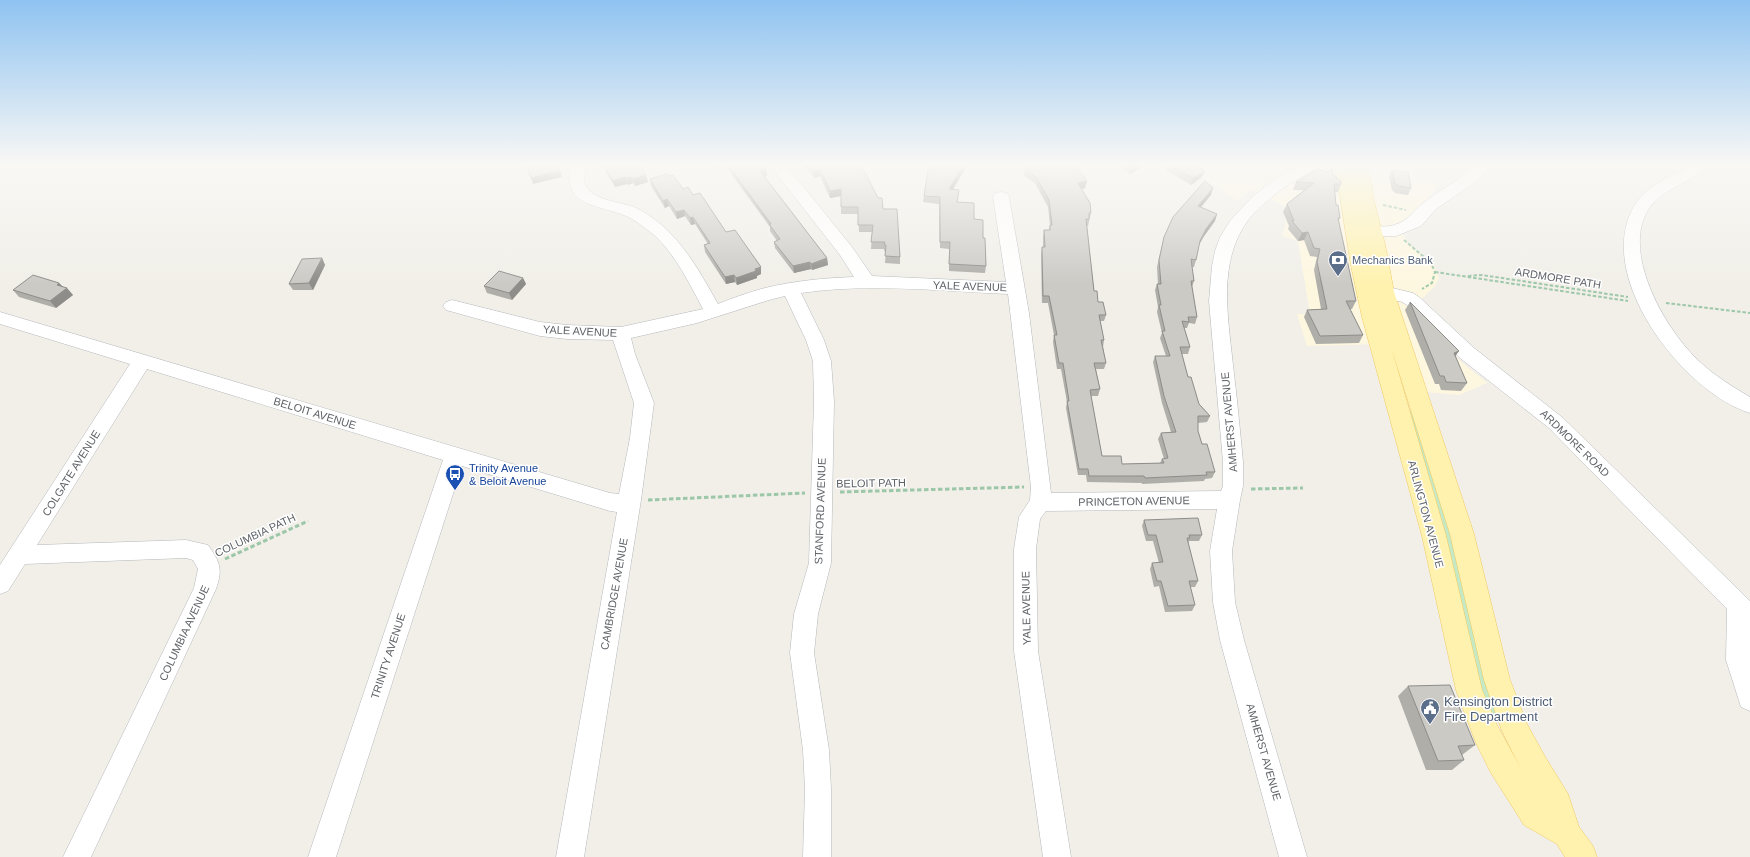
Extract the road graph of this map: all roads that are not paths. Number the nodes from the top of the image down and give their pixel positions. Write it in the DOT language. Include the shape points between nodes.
graph roads {
  1 [pos="587,204"];
  2 [pos="809,204"];
  3 [pos="1002,204"];
  4 [pos="1253,204"];
  5 [pos="1350,204"];
  6 [pos="1366,204"];
  7 [pos="1433,204"];
  8 [pos="1646,204"];
  9 [pos="1372,231"];
  10 [pos="867,282"];
  11 [pos="790,288"];
  12 [pos="1016,288"];
  13 [pos="1384,292"];
  14 [pos="452,306"];
  15 [pos="713,311"];
  16 [pos="1,320"];
  17 [pos="621,334"];
  18 [pos="142,361"];
  19 [pos="1405,392"];
  20 [pos="1750,406"];
  21 [pos="454,456"];
  22 [pos="1040,494"];
  23 [pos="1230,495"];
  24 [pos="630,500"];
  25 [pos="19,555"];
  26 [pos="0,584"];
  27 [pos="1744,611"];
  28 [pos="1750,699"];
  29 [pos="1516,731"];
  30 [pos="1486,733"];
  31 [pos="1574,846"];
  32 [pos="78,857"];
  33 [pos="322,857"];
  34 [pos="570,857"];
  35 [pos="817,857"];
  36 [pos="1057,857"];
  37 [pos="1293,857"];
  1 -- 15 [label="street" via="628,211 648,221 667,237 679,252"];
  2 -- 10 [label="street"];
  3 -- 12 [label="street"];
  4 -- 23 [label="street, AMHERST AVENUE" via="1238,220 1228,238 1218,279 1233,462"];
  5 -- 19 [label="main road, ARLINGTON AVENUE" via="1372,317"];
  6 -- 9 [label="main road, ARLINGTON AVENUE"];
  7 -- 9 [label="street" via="1415,222 1396,231"];
  8 -- 20 [label="street" via="1634,224 1632,242 1633,261 1646,301 1667,337 1692,366"];
  9 -- 13 [label="main road, ARLINGTON AVENUE"];
  10 -- 11 [label="street, YALE AVENUE"];
  10 -- 12 [label="street, YALE AVENUE"];
  11 -- 15 [label="street, YALE AVENUE"];
  11 -- 35 [label="street, STANFORD AVENUE" via="815,340 822,361 824,401 820,563 806,614 802,653 816,750"];
  12 -- 22 [label="street, YALE AVENUE"];
  13 -- 19 [label="main road, ARLINGTON AVENUE"];
  13 -- 27 [label="street, ARDMORE ROAD" via="1407,297 1467,353 1556,423"];
  14 -- 17 [label="street, YALE AVENUE" via="540,329"];
  15 -- 17 [label="street, YALE AVENUE"];
  16 -- 18 [label="street, BELOIT AVENUE"];
  17 -- 24 [label="street, CAMBRIDGE AVENUE" via="644,403"];
  18 -- 21 [label="street, BELOIT AVENUE"];
  18 -- 25 [label="street, COLGATE AVENUE"];
  19 -- 29 [label="main road, ARLINGTON AVENUE" via="1462,534 1496,680"];
  19 -- 30 [label="main road, ARLINGTON AVENUE" via="1466,678"];
  21 -- 24 [label="street, BELOIT AVENUE" via="610,502"];
  21 -- 33 [label="street, TRINITY AVENUE"];
  22 -- 23 [label="street, PRINCETON AVENUE"];
  22 -- 36 [label="street, YALE AVENUE" via="1030,517 1025,549 1026,651"];
  23 -- 37 [label="street, AMHERST AVENUE" via="1221,551 1224,602 1234,648"];
  24 -- 34 [label="street, CAMBRIDGE AVENUE"];
  25 -- 26 [label="street, COLGATE AVENUE"];
  25 -- 32 [label="street, COLUMBIA AVENUE" via="186,549 200,552 210,566 205,589"];
  27 -- 28 [label="street" via="1738,660"];
  29 -- 30 [label="street"];
  29 -- 31 [label="main road, ARLINGTON AVENUE" via="1558,804"];
  30 -- 31 [label="main road, ARLINGTON AVENUE" via="1501,763 1534,815"];
}
